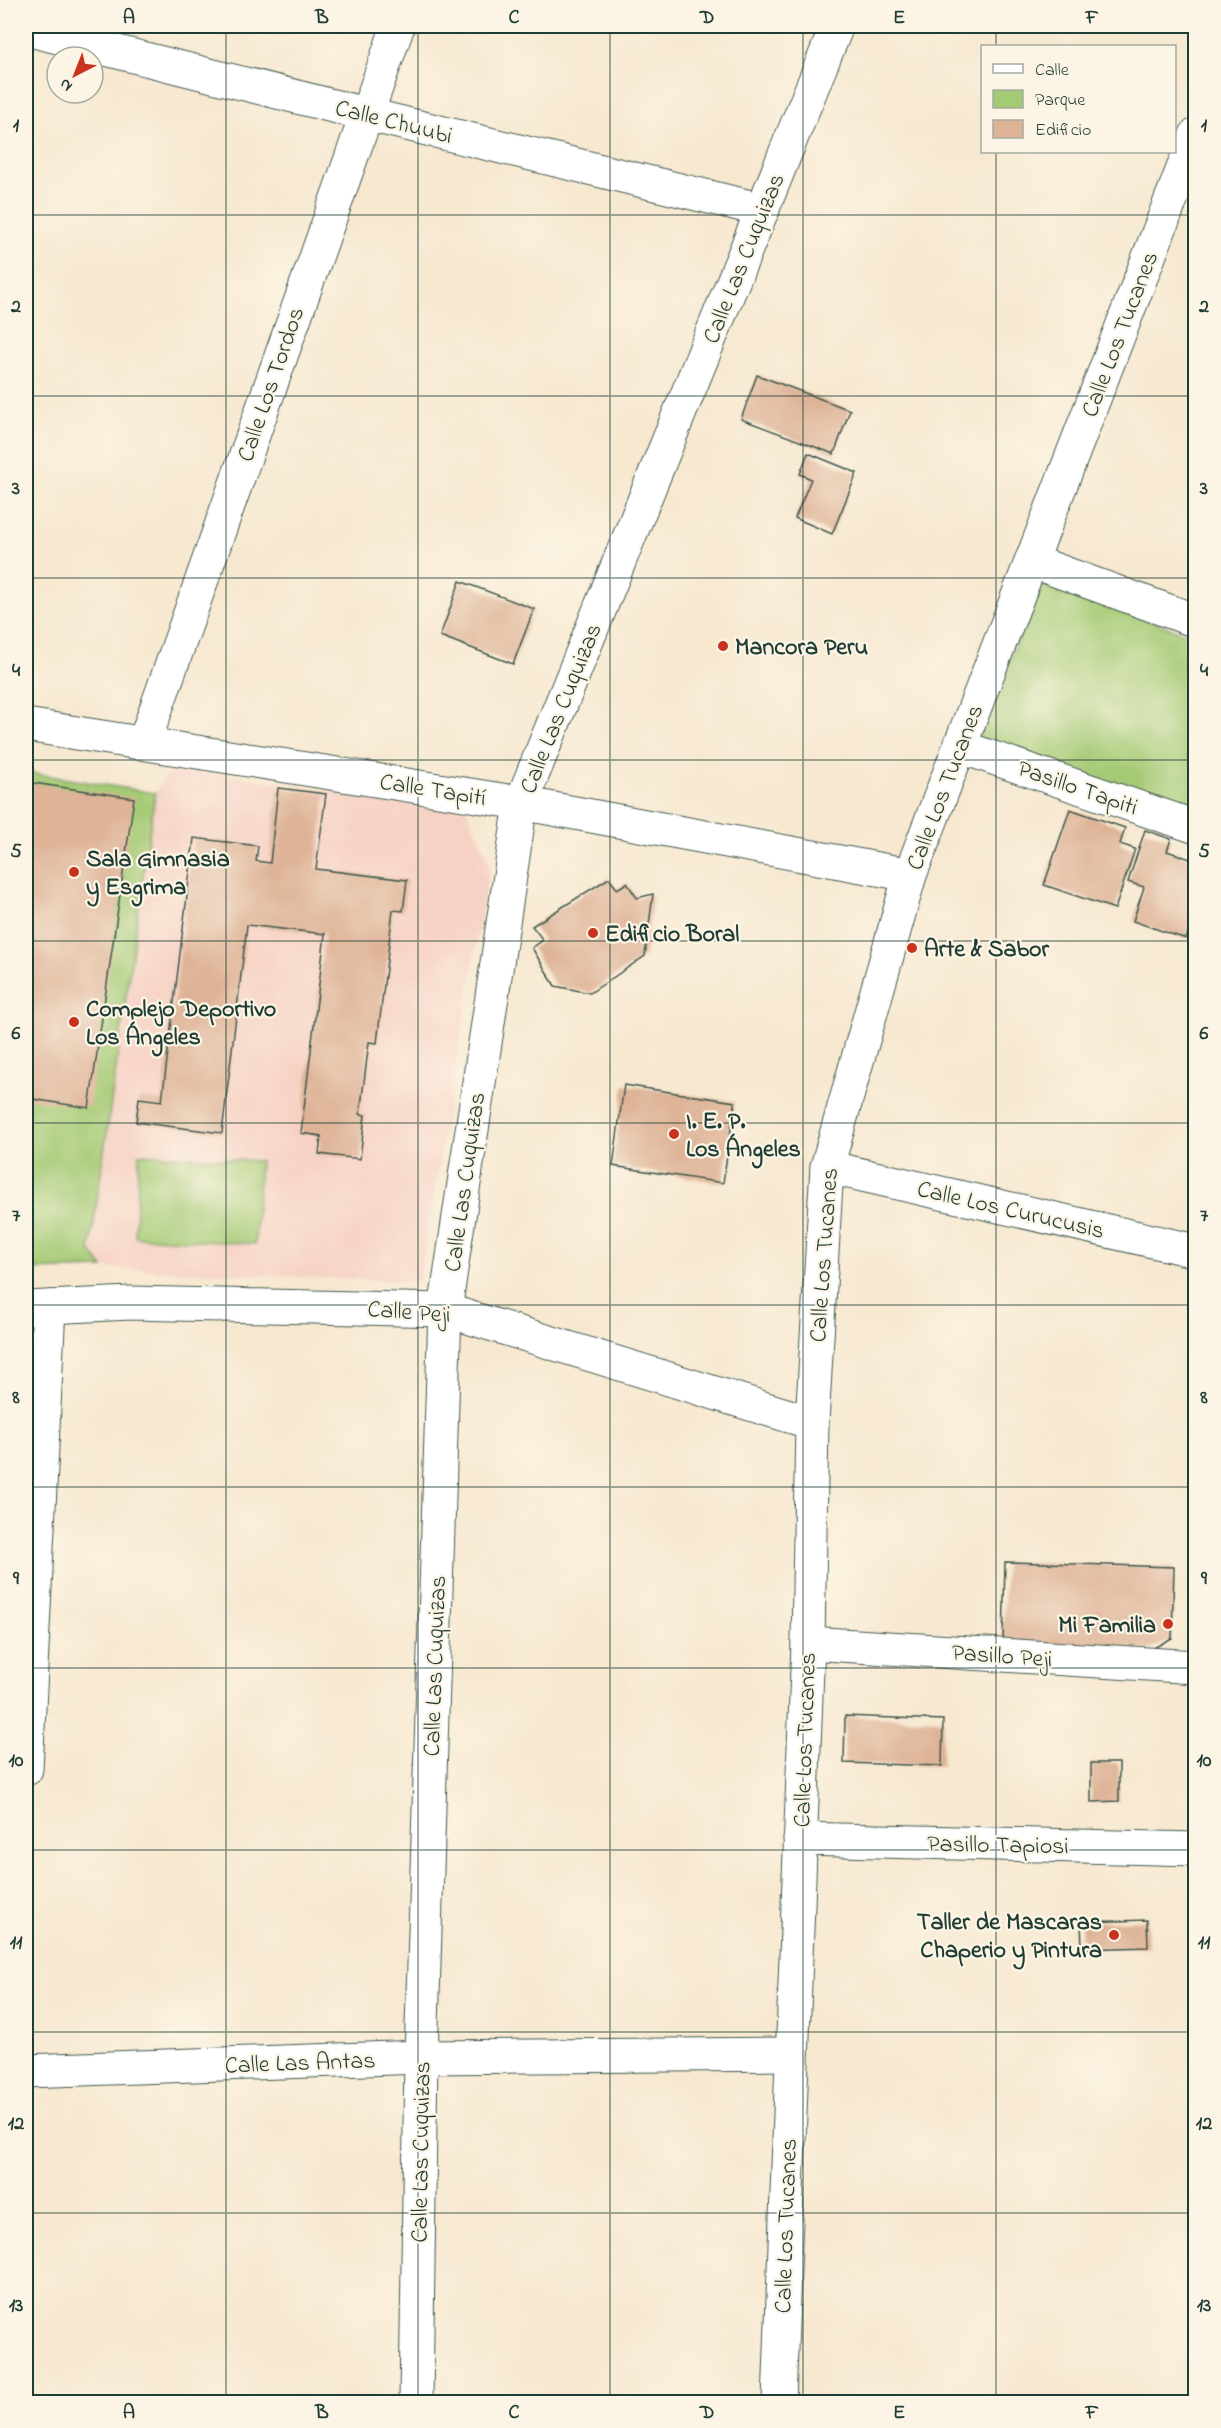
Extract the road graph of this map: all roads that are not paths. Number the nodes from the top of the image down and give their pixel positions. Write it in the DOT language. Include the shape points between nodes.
graph roads {
  1 [pos="398,26"];
  2 [pos="837,26"];
  3 [pos="26,29"];
  4 [pos="365,114"];
  5 [pos="1196,135"];
  6 [pos="763,210"];
  7 [pos="1031,561"];
  8 [pos="1196,621"];
  9 [pos="26,726"];
  10 [pos="144,743"];
  11 [pos="961,747"];
  12 [pos="521,803"];
  13 [pos="1196,827"];
  14 [pos="910,874"];
  15 [pos="827,1167"];
  16 [pos="1196,1251"];
  17 [pos="37,1308"];
  18 [pos="445,1310"];
  19 [pos="812,1423"];
  20 [pos="808,1643"];
  21 [pos="1196,1667"];
  22 [pos="26,1769"];
  23 [pos="800,1839"];
  24 [pos="1196,1849"];
  25 [pos="791,2054"];
  26 [pos="421,2057"];
  27 [pos="26,2071"];
  28 [pos="416,2403"];
  29 [pos="779,2403"];
  1 -- 4 [label="street, Calle Los Tordos"];
  2 -- 6 [label="street, Calle Las Cuquizas"];
  3 -- 4 [label="street, Calle Chuubi"];
  4 -- 6 [label="street, Calle Chuubi"];
  4 -- 10 [label="street, Calle Los Tordos"];
  5 -- 7 [label="street, Calle Los Tucanes"];
  6 -- 12 [label="street, Calle Las Cuquizas"];
  7 -- 8 [label="street"];
  7 -- 11 [label="street, Calle Los Tucanes"];
  9 -- 10 [label="street, Calle Tapití"];
  10 -- 12 [label="street, Calle Tapití"];
  11 -- 13 [label="street, Pasillo Tapiti"];
  11 -- 14 [label="street, Calle Los Tucanes"];
  12 -- 14 [label="street, Calle Tapití"];
  12 -- 18 [label="street, Calle Las Cuquizas"];
  14 -- 15 [label="street, Calle Los Tucanes"];
  15 -- 16 [label="street, Calle Los Curucusis"];
  15 -- 19 [label="street, Calle Los Tucanes"];
  17 -- 18 [label="street, Calle Peji" via="131,1303"];
  17 -- 22 [label="street"];
  18 -- 19 [label="street, Calle Peji"];
  18 -- 26 [label="street, Calle Las Cuquizas"];
  19 -- 20 [label="street, Calle Los Tucanes"];
  20 -- 21 [label="street, Pasillo Peji"];
  20 -- 23 [label="street, Calle Los Tucanes"];
  23 -- 24 [label="street, Pasillo Tapiosi"];
  23 -- 25 [label="street, Calle Los Tucanes"];
  25 -- 26 [label="street, Calle Las Antas"];
  25 -- 29 [label="street, Calle Los Tucanes"];
  26 -- 27 [label="street, Calle Las Antas"];
  26 -- 28 [label="street, Calle Las Cuquizas"];
}
